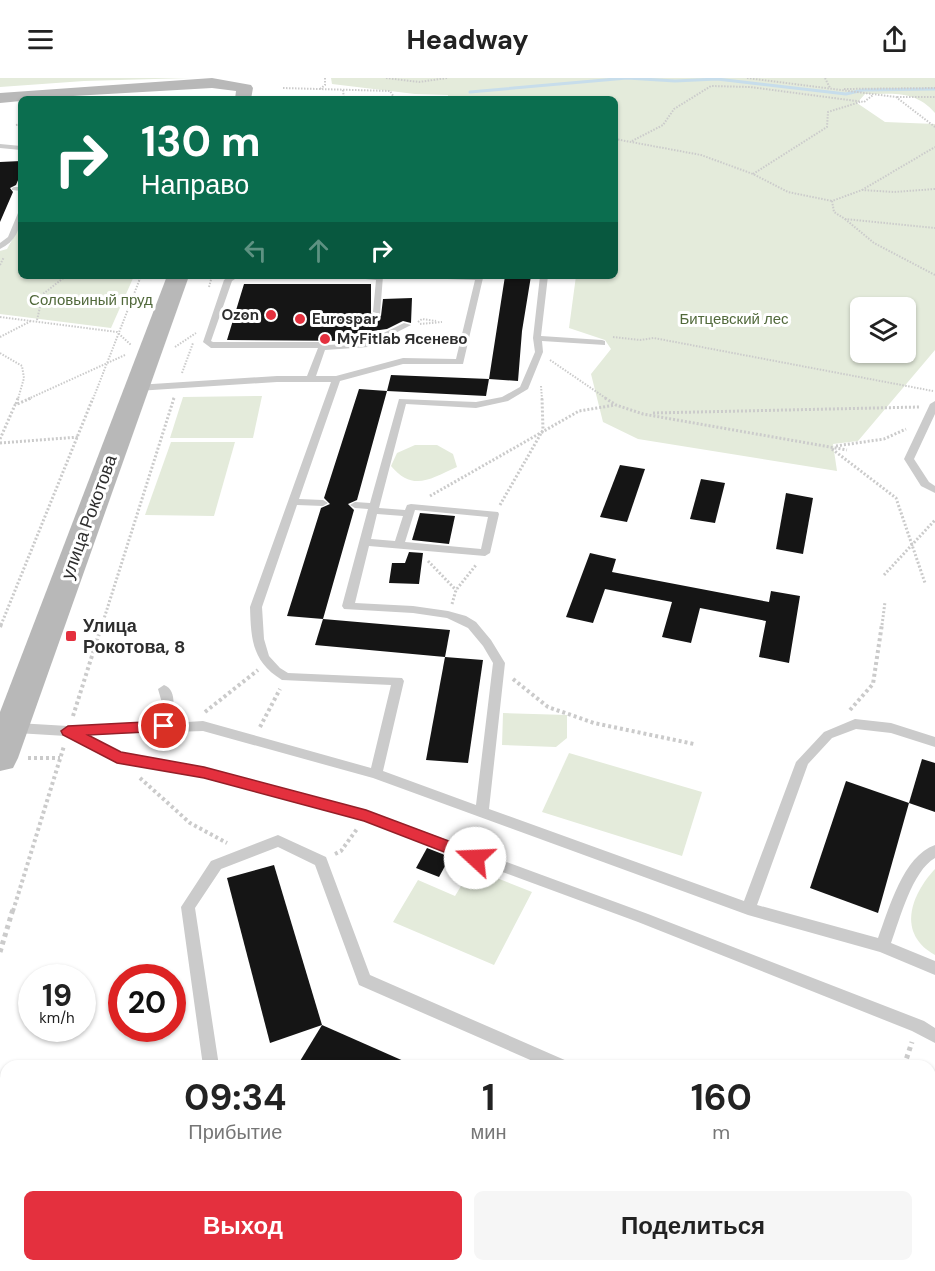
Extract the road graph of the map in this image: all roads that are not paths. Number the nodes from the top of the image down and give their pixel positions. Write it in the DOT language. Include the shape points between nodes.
graph roads {
  1 [pos="244,95"];
  2 [pos="53,96"];
  3 [pos="0,98"];
  4 [pos="18,98"];
  5 [pos="0,146"];
  6 [pos="18,148"];
  7 [pos="18,222"];
  8 [pos="0,247"];
  9 [pos="177,279"];
  10 [pos="230,279"];
  11 [pos="380,279"];
  12 [pos="479,279"];
  13 [pos="544,279"];
  14 [pos="376,312"];
  15 [pos="410,325"];
  16 [pos="537,339"];
  17 [pos="602,344"];
  18 [pos="323,348"];
  19 [pos="311,377"];
  20 [pos="336,380"];
  21 [pos="137,388"];
  22 [pos="931,406"];
  23 [pos="935,490"];
  24 [pos="294,502"];
  25 [pos="323,503"];
  26 [pos="355,505"];
  27 [pos="374,508"];
  28 [pos="410,510"];
  29 [pos="366,542"];
  30 [pos="399,545"];
  31 [pos="164,689"];
  32 [pos="164,726"];
  33 [pos="68,731"];
  34 [pos="4,738"];
  35 [pos="935,742"];
  36 [pos="376,774"];
  37 [pos="482,810"];
  38 [pos="935,851"];
  39 [pos="748,909"];
  40 [pos="882,946"];
  41 [pos="935,968"];
  42 [pos="935,1036"];
  43 [pos="210,1060"];
  44 [pos="547,1060"];
  1 -- 2 [label="street" via="212,83"];
  3 -- 4 [label="street"];
  5 -- 6 [label="lane"];
  7 -- 8 [label="lane" via="11,238"];
  9 -- 21 [label="street, улица Рокотова" via="144,350"];
  10 -- 18 [label="lane" via="207,342 211,345"];
  11 -- 14 [label="lane"];
  12 -- 20 [label="lane" via="460,362 403,361"];
  13 -- 16 [label="lane"];
  15 -- 18 [label="lane" via="365,345"];
  16 -- 17 [label="lane"];
  16 -- 27 [label="lane" via="539,352 524,389 506,399 476,405 402,401"];
  18 -- 19 [label="lane"];
  19 -- 20 [label="lane"];
  19 -- 21 [label="lane"];
  20 -- 24 [label="lane"];
  21 -- 34 [label="street, улица Рокотова"];
  22 -- 23 [label="lane" via="909,459 925,484"];
  24 -- 25 [label="lane"];
  24 -- 36 [label="lane" via="256,607 257,637 266,664 286,677 398,681"];
  26 -- 27 [label="lane"];
  27 -- 28 [label="lane"];
  27 -- 29 [label="lane"];
  28 -- 30 [label="lane"];
  28 -- 30 [label="lane" via="494,514 485,553"];
  29 -- 30 [label="lane"];
  29 -- 37 [label="lane" via="348,606 449,614 471,624 499,663"];
  31 -- 32 [label="lane" via="168,703"];
  32 -- 33 [label="lane"];
  32 -- 36 [label="lane" via="203,726"];
  33 -- 34 [label="lane"];
  33 -- 42 [label="lane" via="117,757 204,772 366,816 654,923"];
  35 -- 39 [label="lane" via="891,728 855,724 828,735 802,762"];
  36 -- 37 [label="lane"];
  37 -- 39 [label="lane"];
  38 -- 40 [label="lane" via="915,866"];
  39 -- 40 [label="lane"];
  40 -- 41 [label="lane"];
  43 -- 44 [label="lane" via="188,907 216,865 278,842 321,861 364,980"];
}
